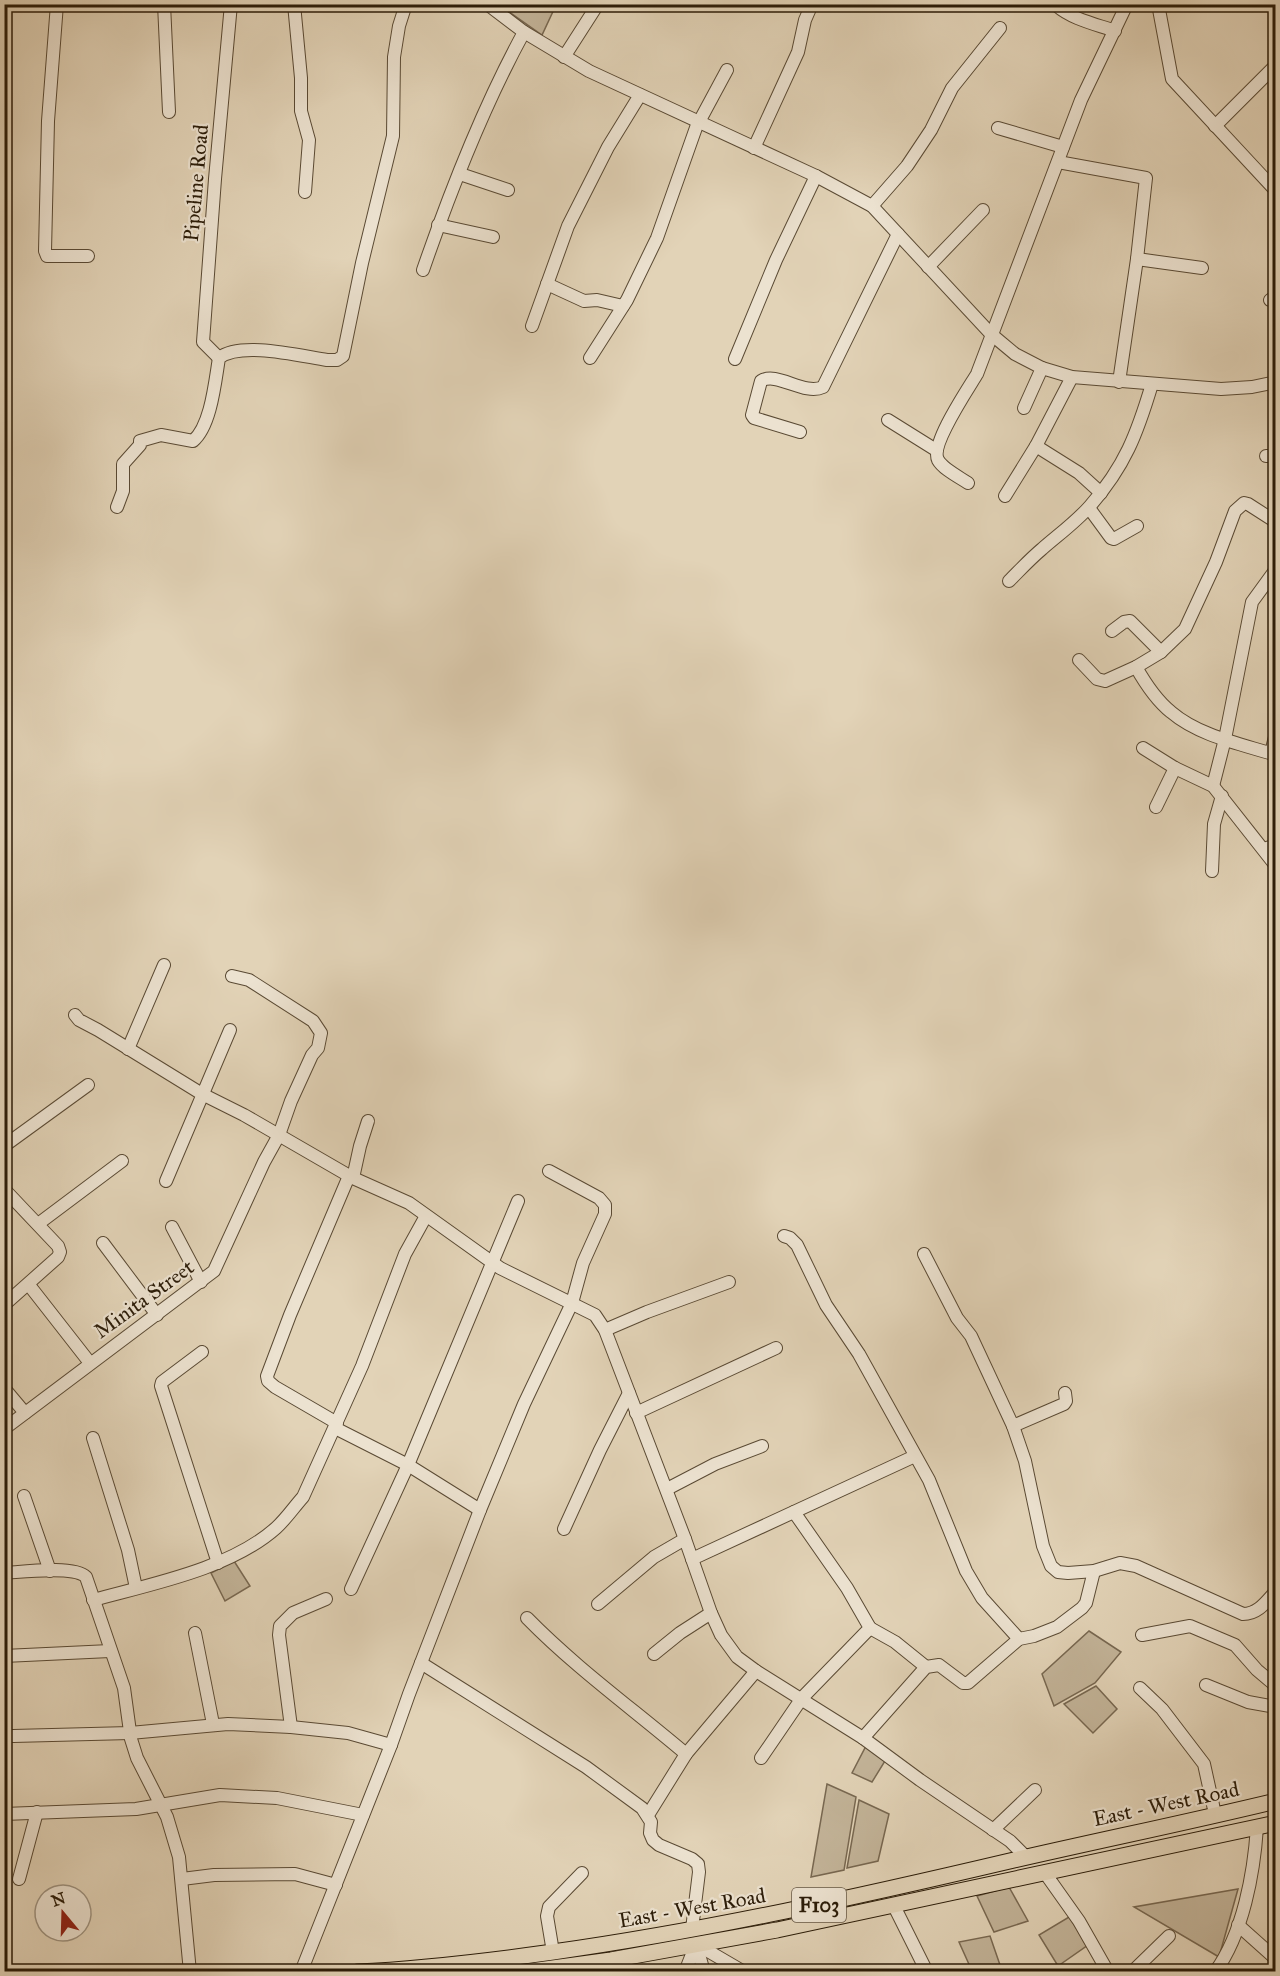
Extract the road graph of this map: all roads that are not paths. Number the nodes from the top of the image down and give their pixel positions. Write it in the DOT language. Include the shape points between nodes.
graph roads {
  1 [pos="57,4"];
  2 [pos="164,4"];
  3 [pos="231,4"];
  4 [pos="294,4"];
  5 [pos="406,4"];
  6 [pos="487,4"];
  7 [pos="598,4"];
  8 [pos="813,4"];
  9 [pos="1127,4"];
  10 [pos="1158,4"];
  11 [pos="1057,6"];
  12 [pos="1000,28"];
  13 [pos="1115,31"];
  14 [pos="524,32"];
  15 [pos="564,57"];
  16 [pos="1275,64"];
  17 [pos="727,70"];
  18 [pos="640,95"];
  19 [pos="169,112"];
  20 [pos="699,122"];
  21 [pos="1215,126"];
  22 [pos="998,128"];
  23 [pos="754,147"];
  24 [pos="1063,147"];
  25 [pos="1058,162"];
  26 [pos="459,174"];
  27 [pos="816,176"];
  28 [pos="508,190"];
  29 [pos="1275,191"];
  30 [pos="305,192"];
  31 [pos="872,206"];
  32 [pos="983,210"];
  33 [pos="438,225"];
  34 [pos="898,234"];
  35 [pos="493,237"];
  36 [pos="88,256"];
  37 [pos="1137,259"];
  38 [pos="928,267"];
  39 [pos="1202,268"];
  40 [pos="423,270"];
  41 [pos="547,284"];
  42 [pos="623,306"];
  43 [pos="532,326"];
  44 [pos="991,334"];
  45 [pos="219,358"];
  46 [pos="590,358"];
  47 [pos="735,359"];
  48 [pos="1041,368"];
  49 [pos="1072,377"];
  50 [pos="1119,382"];
  51 [pos="1275,382"];
  52 [pos="1152,384"];
  53 [pos="1024,408"];
  54 [pos="888,420"];
  55 [pos="800,432"];
  56 [pos="1036,446"];
  57 [pos="936,450"];
  58 [pos="968,483"];
  59 [pos="1101,493"];
  60 [pos="1005,496"];
  61 [pos="117,507"];
  62 [pos="1089,507"];
  63 [pos="1275,522"];
  64 [pos="1137,526"];
  65 [pos="1275,569"];
  66 [pos="1009,581"];
  67 [pos="1112,631"];
  68 [pos="1161,652"];
  69 [pos="1079,660"];
  70 [pos="1136,667"];
  71 [pos="1275,733"];
  72 [pos="1225,739"];
  73 [pos="1143,748"];
  74 [pos="1273,754"];
  75 [pos="1175,768"];
  76 [pos="1213,786"];
  77 [pos="1222,796"];
  78 [pos="1156,807"];
  79 [pos="1270,847"];
  80 [pos="1275,866"];
  81 [pos="1212,871"];
  82 [pos="164,965"];
  83 [pos="232,976"];
  84 [pos="75,1015"];
  85 [pos="230,1030"];
  86 [pos="128,1049"];
  87 [pos="88,1085"];
  88 [pos="202,1095"];
  89 [pos="368,1121"];
  90 [pos="279,1135"];
  91 [pos="4,1146"];
  92 [pos="122,1161"];
  93 [pos="549,1171"];
  94 [pos="351,1177"];
  95 [pos="166,1181"];
  96 [pos="7,1195"];
  97 [pos="518,1201"];
  98 [pos="426,1215"];
  99 [pos="38,1224"];
  100 [pos="172,1227"];
  101 [pos="784,1236"];
  102 [pos="103,1243"];
  103 [pos="924,1254"];
  104 [pos="492,1262"];
  105 [pos="729,1281"];
  106 [pos="201,1282"];
  107 [pos="29,1285"];
  108 [pos="572,1303"];
  109 [pos="4,1305"];
  110 [pos="157,1315"];
  111 [pos="605,1330"];
  112 [pos="776,1348"];
  113 [pos="202,1352"];
  114 [pos="90,1363"];
  115 [pos="4,1388"];
  116 [pos="629,1393"];
  117 [pos="1065,1394"];
  118 [pos="25,1413"];
  119 [pos="636,1413"];
  120 [pos="336,1425"];
  121 [pos="1013,1426"];
  122 [pos="4,1429"];
  123 [pos="93,1438"];
  124 [pos="762,1446"];
  125 [pos="915,1456"];
  126 [pos="408,1465"];
  127 [pos="667,1489"];
  128 [pos="24,1496"];
  129 [pos="480,1510"];
  130 [pos="794,1512"];
  131 [pos="564,1529"];
  132 [pos="685,1539"];
  133 [pos="692,1559"];
  134 [pos="218,1563"];
  135 [pos="50,1571"];
  136 [pos="1094,1571"];
  137 [pos="4,1573"];
  138 [pos="136,1588"];
  139 [pos="351,1588"];
  140 [pos="1275,1591"];
  141 [pos="326,1599"];
  142 [pos="93,1600"];
  143 [pos="598,1604"];
  144 [pos="711,1613"];
  145 [pos="527,1618"];
  146 [pos="870,1628"];
  147 [pos="195,1633"];
  148 [pos="1142,1635"];
  149 [pos="1019,1639"];
  150 [pos="110,1651"];
  151 [pos="654,1654"];
  152 [pos="4,1656"];
  153 [pos="421,1663"];
  154 [pos="926,1667"];
  155 [pos="756,1671"];
  156 [pos="1206,1685"];
  157 [pos="1275,1686"];
  158 [pos="1140,1688"];
  159 [pos="802,1698"];
  160 [pos="1275,1707"];
  161 [pos="213,1724"];
  162 [pos="291,1727"];
  163 [pos="130,1733"];
  164 [pos="13,1736"];
  165 [pos="863,1738"];
  166 [pos="391,1745"];
  167 [pos="686,1754"];
  168 [pos="760,1758"];
  169 [pos="1035,1790"];
  170 [pos="1275,1802"];
  171 [pos="160,1805"];
  172 [pos="37,1812"];
  173 [pos="4,1814"];
  174 [pos="1215,1814"];
  175 [pos="363,1815"];
  176 [pos="648,1815"];
  177 [pos="1275,1823"];
  178 [pos="1257,1827"];
  179 [pos="993,1830"];
  180 [pos="1026,1857"];
  181 [pos="582,1873"];
  182 [pos="1045,1873"];
  183 [pos="19,1879"];
  184 [pos="182,1880"];
  185 [pos="336,1885"];
  186 [pos="894,1906"];
  187 [pos="1238,1925"];
  188 [pos="1169,1936"];
  189 [pos="694,1937"];
  190 [pos="553,1952"];
  191 [pos="1275,1959"];
  192 [pos="610,1966"];
  193 [pos="557,1970"];
  194 [pos="190,1971"];
  195 [pos="302,1971"];
  196 [pos="357,1971"];
  197 [pos="524,1971"];
  198 [pos="685,1971"];
  199 [pos="704,1971"];
  200 [pos="744,1971"];
  201 [pos="927,1971"];
  202 [pos="1108,1971"];
  203 [pos="1132,1971"];
  204 [pos="1215,1971"];
  1 -- 36 [label="street" via="48,121 45,251 47,256"];
  2 -- 19 [label="street"];
  3 -- 45 [label="street, Pipeline Road" via="203,342"];
  4 -- 30 [label="street" via="301,111 309,140"];
  5 -- 45 [label="street" via="394,57 393,136 343,356 327,360 248,349 231,351"];
  6 -- 14 [label="street"];
  7 -- 15 [label="street"];
  8 -- 23 [label="street" via="798,52"];
  9 -- 13 [label="street"];
  10 -- 21 [label="street" via="1172,79"];
  11 -- 13 [label="street"];
  12 -- 31 [label="street" via="952,88 907,165"];
  13 -- 24 [label="street"];
  14 -- 15 [label="street"];
  14 -- 26 [label="street" via="500,76"];
  15 -- 18 [label="street"];
  16 -- 21 [label="street"];
  17 -- 20 [label="street"];
  18 -- 20 [label="street"];
  18 -- 41 [label="street" via="578,205"];
  20 -- 23 [label="street"];
  20 -- 42 [label="street" via="657,238"];
  21 -- 29 [label="street"];
  22 -- 24 [label="street"];
  23 -- 27 [label="street"];
  24 -- 25 [label="street"];
  25 -- 37 [label="street" via="1146,178"];
  25 -- 44 [label="street"];
  26 -- 28 [label="street"];
  26 -- 33 [label="street"];
  27 -- 31 [label="street"];
  27 -- 47 [label="street"];
  31 -- 34 [label="street"];
  32 -- 38 [label="street"];
  33 -- 35 [label="street"];
  33 -- 40 [label="street"];
  34 -- 38 [label="street"];
  34 -- 55 [label="street" via="823,387 812,390 768,378 761,381 754,418"];
  37 -- 39 [label="street"];
  37 -- 50 [label="street"];
  38 -- 44 [label="street"];
  41 -- 42 [label="street" via="584,301"];
  41 -- 43 [label="street"];
  42 -- 46 [label="street"];
  44 -- 48 [label="street" via="1015,354"];
  44 -- 57 [label="street" via="977,374"];
  45 -- 61 [label="street" via="207,423 200,435 193,441 161,435 140,441 123,464 123,491"];
  48 -- 49 [label="street"];
  48 -- 53 [label="street"];
  49 -- 50 [label="street"];
  49 -- 56 [label="street"];
  50 -- 52 [label="street"];
  51 -- 52 [label="street" via="1221,389"];
  52 -- 59 [label="street" via="1138,432"];
  54 -- 57 [label="street"];
  56 -- 59 [label="street" via="1079,472"];
  56 -- 60 [label="street"];
  57 -- 58 [label="street" via="939,461"];
  59 -- 62 [label="street"];
  62 -- 64 [label="street" via="1111,538"];
  62 -- 66 [label="street"];
  63 -- 68 [label="street" via="1248,504 1240,505 1185,628"];
  65 -- 72 [label="street" via="1252,602"];
  67 -- 68 [label="street" via="1130,621"];
  68 -- 70 [label="street"];
  69 -- 70 [label="street" via="1097,679 1105,681"];
  70 -- 72 [label="street" via="1170,712 1190,726"];
  71 -- 74 [label="street"];
  72 -- 74 [label="street"];
  72 -- 76 [label="street"];
  73 -- 75 [label="street"];
  75 -- 76 [label="street"];
  75 -- 78 [label="street"];
  76 -- 77 [label="street"];
  77 -- 79 [label="street"];
  77 -- 81 [label="street" via="1214,824"];
  79 -- 80 [label="street"];
  82 -- 86 [label="street"];
  83 -- 90 [label="street, Minita Street" via="249,980 313,1021 321,1033"];
  84 -- 86 [label="street"];
  85 -- 88 [label="street"];
  86 -- 88 [label="street"];
  87 -- 91 [label="street"];
  88 -- 90 [label="street"];
  88 -- 95 [label="street"];
  89 -- 94 [label="street"];
  90 -- 94 [label="street"];
  90 -- 106 [label="street, Minita Street" via="214,1271"];
  92 -- 99 [label="street"];
  93 -- 108 [label="street" via="605,1205"];
  94 -- 98 [label="street" via="409,1203"];
  94 -- 120 [label="street" via="267,1376 275,1387"];
  96 -- 99 [label="street"];
  97 -- 104 [label="street"];
  98 -- 104 [label="street"];
  98 -- 120 [label="street" via="405,1254"];
  99 -- 107 [label="street" via="60,1252"];
  100 -- 106 [label="street"];
  101 -- 125 [label="street" via="797,1245 825,1305 859,1354"];
  102 -- 110 [label="street"];
  103 -- 121 [label="street" via="957,1318 971,1335"];
  104 -- 108 [label="street"];
  104 -- 126 [label="street"];
  105 -- 111 [label="street"];
  106 -- 110 [label="street, Minita Street"];
  107 -- 109 [label="street"];
  107 -- 114 [label="street"];
  108 -- 111 [label="street" via="595,1315"];
  108 -- 129 [label="street"];
  110 -- 114 [label="street, Minita Street"];
  111 -- 116 [label="street"];
  112 -- 119 [label="street"];
  113 -- 134 [label="street" via="161,1384"];
  114 -- 118 [label="street, Minita Street"];
  115 -- 118 [label="street"];
  116 -- 119 [label="street"];
  116 -- 131 [label="street"];
  117 -- 121 [label="street" via="1064,1404"];
  118 -- 122 [label="street, Minita Street"];
  119 -- 127 [label="street"];
  120 -- 126 [label="street"];
  120 -- 134 [label="street" via="303,1497 275,1528"];
  121 -- 136 [label="street" via="1047,1559 1058,1572"];
  123 -- 138 [label="street"];
  124 -- 127 [label="street"];
  125 -- 130 [label="street"];
  125 -- 149 [label="street" via="929,1480 966,1571 982,1598"];
  126 -- 129 [label="street"];
  126 -- 139 [label="street"];
  127 -- 132 [label="street"];
  128 -- 135 [label="street"];
  129 -- 153 [label="street"];
  130 -- 133 [label="street"];
  130 -- 146 [label="street"];
  132 -- 133 [label="street"];
  132 -- 143 [label="street" via="654,1557"];
  133 -- 144 [label="street"];
  134 -- 138 [label="street"];
  135 -- 137 [label="street"];
  135 -- 142 [label="street" via="83,1574"];
  136 -- 140 [label="street" via="1120,1563 1136,1566 1243,1614 1258,1610"];
  136 -- 149 [label="street" via="1082,1608 1057,1627"];
  138 -- 142 [label="street"];
  141 -- 162 [label="street" via="293,1613 280,1626"];
  142 -- 150 [label="street"];
  144 -- 151 [label="street"];
  144 -- 155 [label="street" via="737,1657"];
  145 -- 167 [label="street" via="555,1647"];
  146 -- 154 [label="street" via="896,1642"];
  146 -- 159 [label="street"];
  147 -- 161 [label="street"];
  148 -- 157 [label="street" via="1190,1626 1235,1644"];
  149 -- 154 [label="street" via="968,1683 939,1665"];
  150 -- 152 [label="street"];
  150 -- 163 [label="street" via="124,1688"];
  153 -- 166 [label="street"];
  153 -- 176 [label="street" via="586,1767"];
  154 -- 165 [label="street"];
  155 -- 159 [label="street"];
  155 -- 167 [label="street"];
  156 -- 160 [label="street" via="1248,1702"];
  158 -- 174 [label="street" via="1162,1709 1204,1764"];
  159 -- 165 [label="street"];
  159 -- 168 [label="street"];
  161 -- 162 [label="street"];
  161 -- 163 [label="street"];
  162 -- 166 [label="street" via="348,1733"];
  163 -- 164 [label="street"];
  163 -- 171 [label="street" via="142,1772"];
  165 -- 179 [label="street"];
  166 -- 175 [label="street"];
  167 -- 176 [label="street"];
  169 -- 179 [label="street"];
  170 -- 174 [label="main road, East - West Road / F103"];
  171 -- 172 [label="street"];
  171 -- 175 [label="street" via="220,1795 277,1798"];
  171 -- 184 [label="street" via="179,1857"];
  172 -- 173 [label="street"];
  172 -- 183 [label="street"];
  174 -- 180 [label="main road, East - West Road / F103"];
  175 -- 185 [label="street"];
  176 -- 189 [label="street" via="653,1840 698,1864"];
  177 -- 178 [label="main road, East - West Road / F103"];
  178 -- 182 [label="main road, East - West Road / F103"];
  178 -- 187 [label="street" via="1249,1886"];
  179 -- 180 [label="street"];
  180 -- 189 [label="main road, East - West Road / F103"];
  181 -- 190 [label="street" via="549,1907"];
  182 -- 186 [label="main road, East - West Road / F103"];
  182 -- 202 [label="street"];
  184 -- 185 [label="street" via="214,1875 296,1874"];
  184 -- 194 [label="street"];
  185 -- 195 [label="street"];
  186 -- 189 [label="main road, East - West Road / F103" via="777,1930"];
  186 -- 201 [label="street"];
  187 -- 191 [label="street"];
  187 -- 204 [label="street"];
  188 -- 203 [label="street"];
  189 -- 190 [label="main road, East - West Road / F103"];
  189 -- 192 [label="main road, East - West Road / F103"];
  189 -- 198 [label="street"];
  189 -- 199 [label="street"];
  189 -- 200 [label="street"];
  190 -- 196 [label="main road, East - West Road / F103"];
  192 -- 193 [label="main road, East - West Road / F103"];
  193 -- 197 [label="main road, East - West Road / F103"];
}
